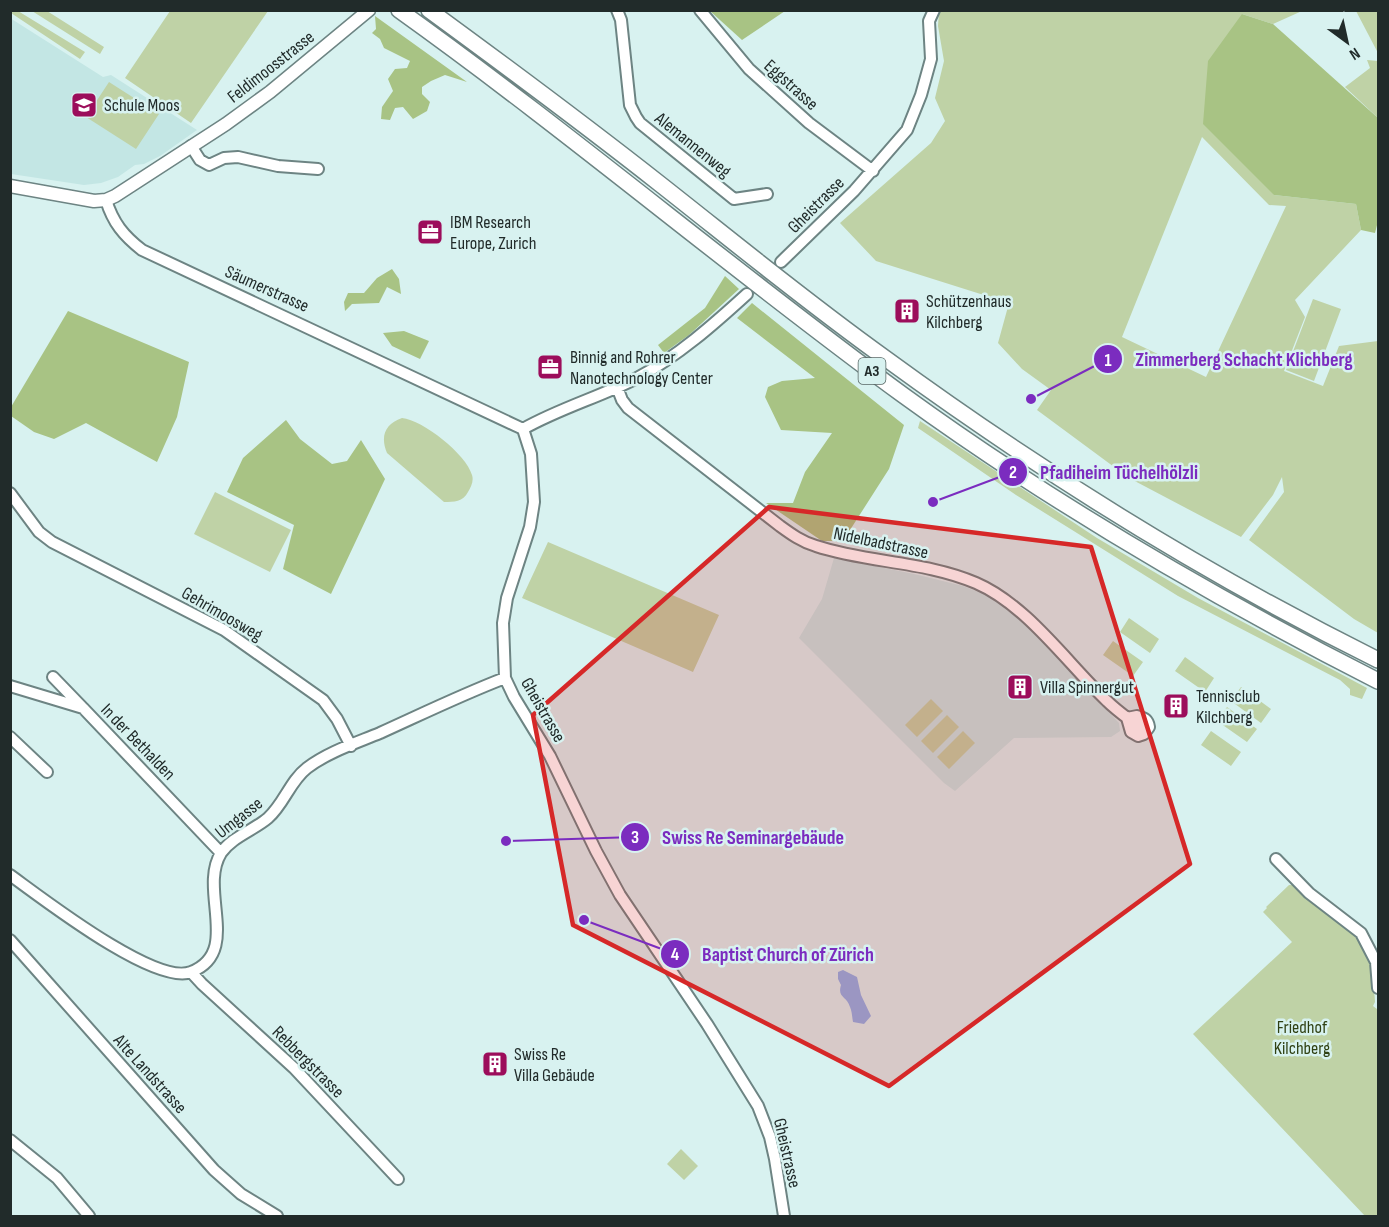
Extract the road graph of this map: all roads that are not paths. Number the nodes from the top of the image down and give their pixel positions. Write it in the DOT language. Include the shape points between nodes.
graph roads {
  1 [pos="369,10"];
  2 [pos="399,10"];
  3 [pos="429,10"];
  4 [pos="617,10"];
  5 [pos="700,10"];
  6 [pos="934,10"];
  7 [pos="191,146"];
  8 [pos="318,169"];
  9 [pos="873,171"];
  10 [pos="10,186"];
  11 [pos="767,194"];
  12 [pos="106,200"];
  13 [pos="782,262"];
  14 [pos="747,294"];
  15 [pos="617,387"];
  16 [pos="523,429"];
  17 [pos="10,493"];
  18 [pos="1378,660"];
  19 [pos="53,676"];
  20 [pos="506,678"];
  21 [pos="1378,681"];
  22 [pos="10,686"];
  23 [pos="83,708"];
  24 [pos="1139,727"];
  25 [pos="10,737"];
  26 [pos="351,746"];
  27 [pos="47,772"];
  28 [pos="221,853"];
  29 [pos="1276,859"];
  30 [pos="10,875"];
  31 [pos="10,940"];
  32 [pos="191,972"];
  33 [pos="1378,988"];
  34 [pos="10,1140"];
  35 [pos="398,1179"];
  36 [pos="89,1216"];
  37 [pos="277,1216"];
  38 [pos="783,1216"];
  1 -- 7 [label="main road, Feldimoosstrasse" via="270,92"];
  2 -- 21 [label="highway, A3" via="820,333 982,450 1174,571"];
  3 -- 18 [label="highway, A3" via="848,331 1012,448 1140,530"];
  4 -- 11 [label="street, Alemannenweg" via="630,105 640,123 734,199"];
  5 -- 9 [label="street, Eggstrasse" via="749,69 808,123"];
  6 -- 9 [label="street, Gheistrasse" via="929,21 931,59 921,95 907,130"];
  7 -- 8 [label="street" via="208,165 238,157"];
  7 -- 12 [label="main road, Feldimoosstrasse"];
  9 -- 13 [label="street, Gheistrasse"];
  10 -- 12 [label="main road" via="82,200"];
  12 -- 16 [label="street, Säumerstrasse" via="119,229 142,250"];
  14 -- 15 [label="street" via="677,353"];
  15 -- 16 [label="street"];
  15 -- 24 [label="street, Nidelbadstrasse" via="628,408 799,539 949,574 998,595 1108,703"];
  16 -- 20 [label="street, Gheistrasse" via="531,454 534,502 507,598 503,632"];
  17 -- 26 [label="street, Gehrimoosweg" via="51,542 224,630 323,700"];
  19 -- 23 [label="street"];
  20 -- 26 [label="street, Umgasse"];
  20 -- 38 [label="street, Gheistrasse" via="620,895 758,1106 770,1137"];
  22 -- 23 [label="street, In der Bethalden"];
  23 -- 28 [label="street, In der Bethalden"];
  25 -- 27 [label="street"];
  26 -- 28 [label="street, Umgasse" via="304,770 278,808"];
  28 -- 32 [label="street, Umgasse" via="212,885 217,941 207,961"];
  29 -- 33 [label="street" via="1309,893 1361,933 1376,962"];
  30 -- 32 [label="street" via="74,921 139,960 177,975"];
  31 -- 37 [label="street, Alte Landstrasse" via="213,1170 241,1194"];
  32 -- 35 [label="street, Rebbergstrasse" via="294,1068"];
  34 -- 36 [label="street" via="57,1179"];
}
